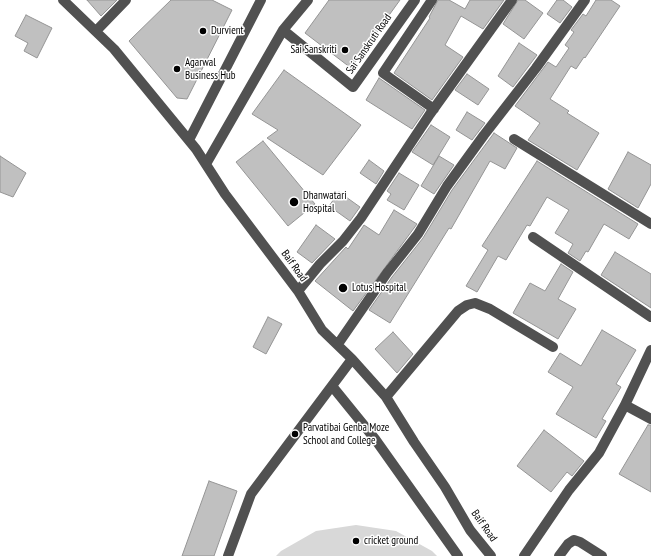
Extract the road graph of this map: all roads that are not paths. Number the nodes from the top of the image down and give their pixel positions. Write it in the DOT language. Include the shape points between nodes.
graph roads {
  1 [pos="63,0"];
  2 [pos="126,0"];
  3 [pos="261,0"];
  4 [pos="308,0"];
  5 [pos="415,0"];
  6 [pos="432,0"];
  7 [pos="512,0"];
  8 [pos="585,0"];
  9 [pos="283,30"];
  10 [pos="96,31"];
  11 [pos="434,109"];
  12 [pos="514,139"];
  13 [pos="189,140"];
  14 [pos="206,164"];
  15 [pos="651,224"];
  16 [pos="533,237"];
  17 [pos="298,291"];
  18 [pos="651,317"];
  19 [pos="338,344"];
  20 [pos="553,348"];
  21 [pos="651,350"];
  22 [pos="352,359"];
  23 [pos="332,386"];
  24 [pos="386,397"];
  25 [pos="625,405"];
  26 [pos="651,418"];
  27 [pos="228,556"];
  28 [pos="458,556"];
  29 [pos="491,556"];
  30 [pos="524,556"];
  31 [pos="559,556"];
  32 [pos="602,556"];
  1 -- 10 [label="street, Baif Road"];
  2 -- 10 [label="street"];
  3 -- 13 [label="street"];
  4 -- 9 [label="street"];
  5 -- 9 [label="street, Sai Sanskruti Road" via="353,87"];
  6 -- 11 [label="street" via="383,73"];
  7 -- 11 [label="street"];
  8 -- 19 [label="street" via="447,186 418,234 387,273"];
  9 -- 14 [label="street"];
  10 -- 13 [label="street, Baif Road" via="132,70 165,114"];
  11 -- 17 [label="street" via="361,218"];
  12 -- 15 [label="street"];
  13 -- 14 [label="street, Baif Road"];
  14 -- 17 [label="street, Baif Road" via="225,194"];
  16 -- 18 [label="street"];
  17 -- 19 [label="street, Baif Road" via="322,330"];
  19 -- 22 [label="street, Baif Road"];
  20 -- 24 [label="street" via="490,309 475,303 467,305 458,311"];
  21 -- 25 [label="street"];
  22 -- 23 [label="street"];
  22 -- 24 [label="street, Baif Road"];
  23 -- 27 [label="street" via="251,494"];
  23 -- 28 [label="street" via="375,439"];
  24 -- 29 [label="street, Baif Road" via="470,530"];
  25 -- 26 [label="street"];
  25 -- 30 [label="street" via="600,453 569,490"];
  31 -- 32 [label="street" via="574,540"];
}
